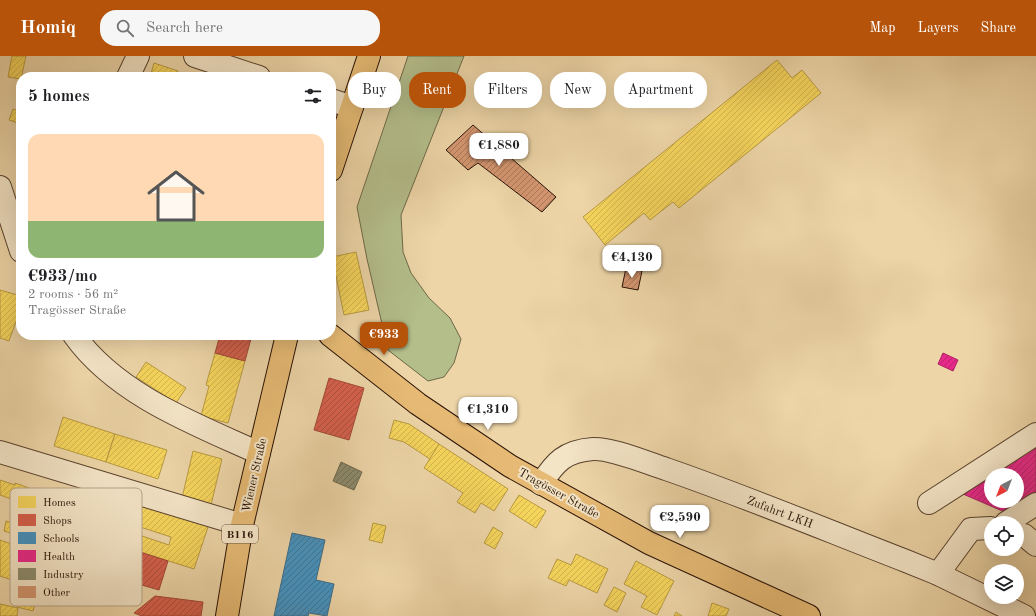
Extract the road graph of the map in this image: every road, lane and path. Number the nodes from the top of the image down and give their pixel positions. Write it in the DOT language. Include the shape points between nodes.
graph roads {
  1 [pos="138,56"];
  2 [pos="195,56"];
  3 [pos="369,56"];
  4 [pos="130,72"];
  5 [pos="244,72"];
  6 [pos="364,72"];
  7 [pos="336,102"];
  8 [pos="348,106"];
  9 [pos="352,108"];
  10 [pos="336,155"];
  11 [pos="0,188"];
  12 [pos="16,193"];
  13 [pos="16,236"];
  14 [pos="79,340"];
  15 [pos="286,340"];
  16 [pos="336,340"];
  17 [pos="1036,434"];
  18 [pos="0,452"];
  19 [pos="259,453"];
  20 [pos="541,484"];
  21 [pos="119,488"];
  22 [pos="142,495"];
  23 [pos="929,503"];
  24 [pos="1036,504"];
  25 [pos="1017,516"];
  26 [pos="242,525"];
  27 [pos="984,528"];
  28 [pos="1024,535"];
  29 [pos="1036,545"];
  30 [pos="938,574"];
  31 [pos="1036,613"];
  32 [pos="800,614"];
  33 [pos="227,616"];
  34 [pos="1024,616"];
  35 [pos="1032,616"];
  1 -- 4 [label="street"];
  2 -- 5 [label="street"];
  3 -- 6 [label="main road"];
  7 -- 8 [label="street"];
  9 -- 10 [label="main road"];
  11 -- 12 [label="street"];
  11 -- 13 [label="street"];
  14 -- 19 [label="street" via="108,372 161,407 198,427"];
  15 -- 19 [label="main road, Wiener Straße / B116"];
  16 -- 20 [label="main road, Tragösser Straße" via="418,404"];
  17 -- 23 [label="street"];
  18 -- 21 [label="street"];
  19 -- 26 [label="main road, Wiener Straße / B116"];
  20 -- 30 [label="street, Zufahrt LKH" via="551,469 569,453 595,449 622,454 697,480"];
  20 -- 32 [label="main road, Tragösser Straße" via="649,543"];
  22 -- 26 [label="street"];
  24 -- 25 [label="street"];
  26 -- 33 [label="main road, Wiener Straße / B116"];
  27 -- 30 [label="street" via="971,529"];
  28 -- 29 [label="street"];
  30 -- 34 [label="street, Zufahrt LKH"];
  31 -- 35 [label="street"];
}
